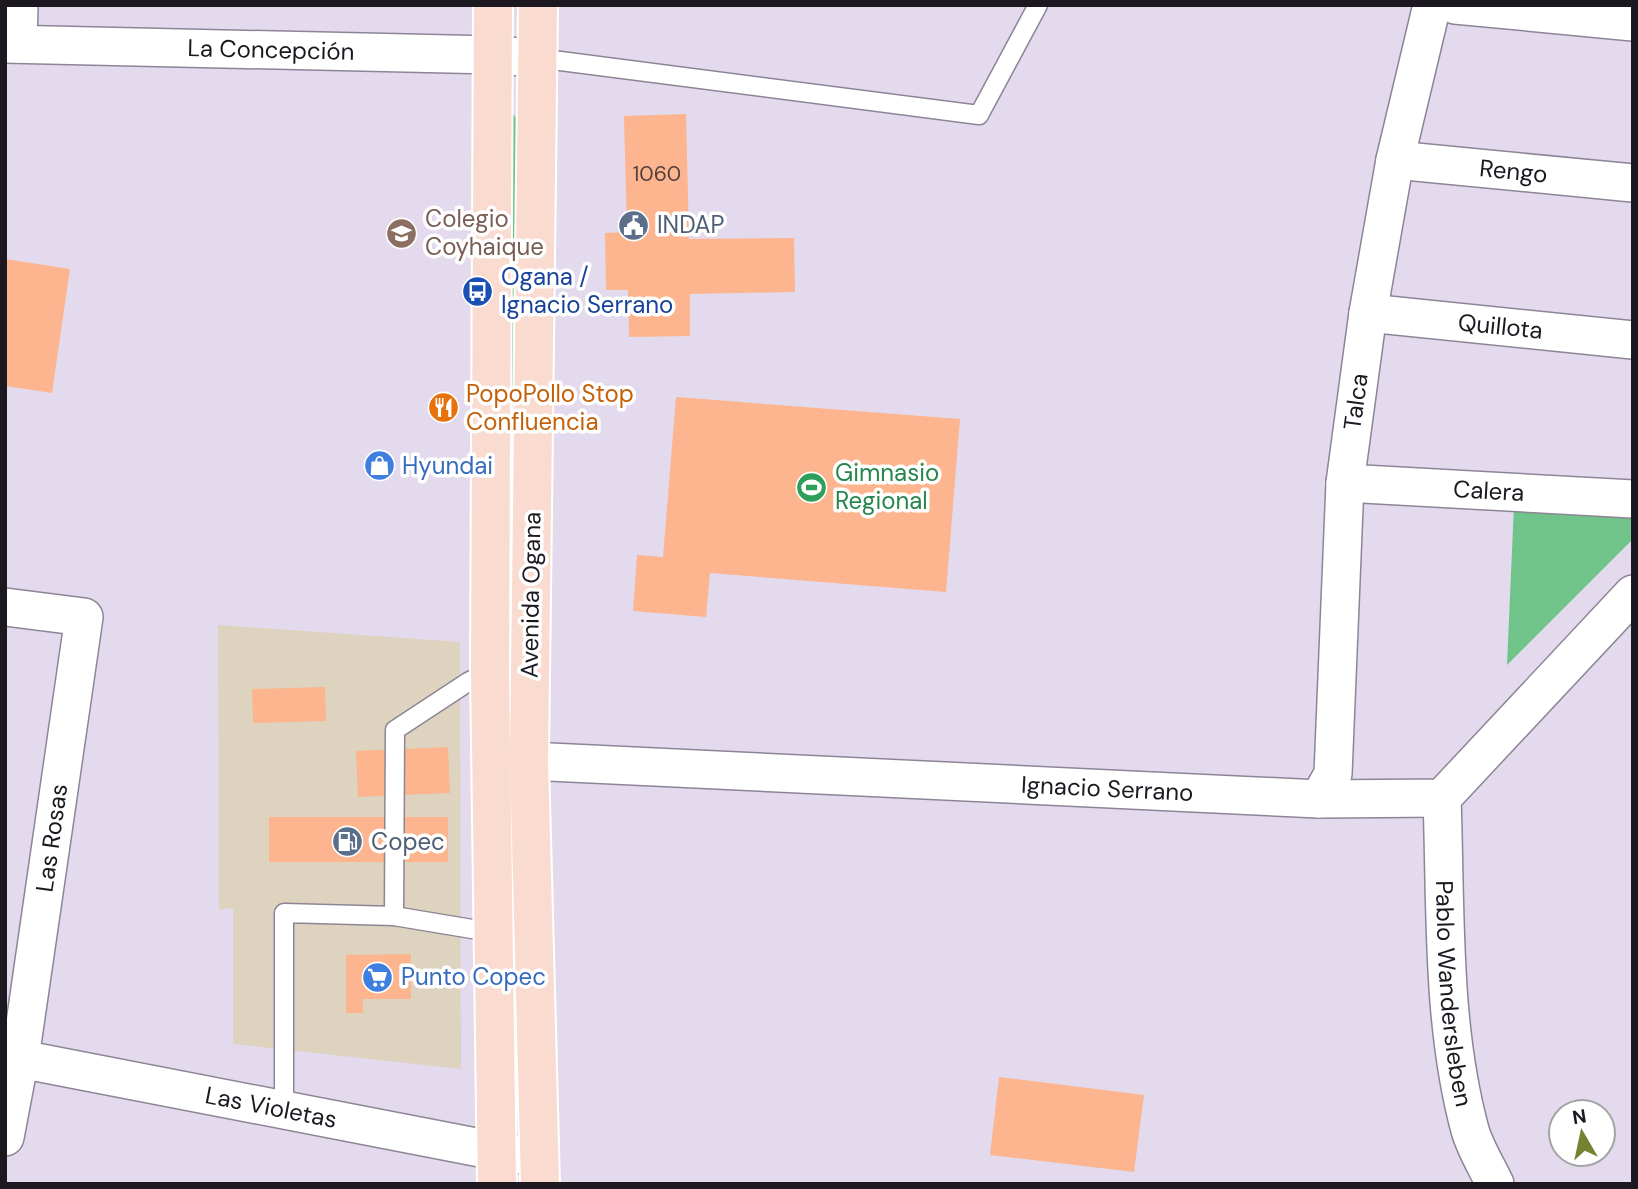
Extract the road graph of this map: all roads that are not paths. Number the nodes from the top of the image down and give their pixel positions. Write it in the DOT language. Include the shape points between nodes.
graph roads {
  1 [pos="19,5"];
  2 [pos="493,5"];
  3 [pos="538,5"];
  4 [pos="1038,5"];
  5 [pos="1432,5"];
  6 [pos="1455,5"];
  7 [pos="1633,22"];
  8 [pos="12,44"];
  9 [pos="493,55"];
  10 [pos="537,58"];
  11 [pos="1395,160"];
  12 [pos="1633,183"];
  13 [pos="1368,313"];
  14 [pos="1633,340"];
  15 [pos="1345,483"];
  16 [pos="1633,499"];
  17 [pos="1633,594"];
  18 [pos="5,607"];
  19 [pos="491,671"];
  20 [pos="511,761"];
  21 [pos="1442,798"];
  22 [pos="1319,799"];
  23 [pos="394,916"];
  24 [pos="492,937"];
  25 [pos="13,1057"];
  26 [pos="284,1110"];
  27 [pos="5,1137"];
  28 [pos="497,1167"];
  29 [pos="540,1170"];
  30 [pos="1495,1184"];
  1 -- 8 [label="street"];
  2 -- 9 [label="main road, Avenida Ogana"];
  3 -- 10 [label="main road, Avenida Ogana"];
  4 -- 10 [label="lane" via="979,115"];
  5 -- 11 [label="street, Talca"];
  6 -- 7 [label="street"];
  8 -- 9 [label="street, La Concepción"];
  9 -- 10 [label="street, La Concepción"];
  9 -- 19 [label="main road, Avenida Ogana"];
  10 -- 20 [label="main road, Avenida Ogana"];
  11 -- 12 [label="street, Rengo"];
  11 -- 13 [label="street, Talca"];
  13 -- 14 [label="street, Quillota"];
  13 -- 15 [label="street, Talca"];
  15 -- 16 [label="street, Calera"];
  15 -- 22 [label="street, Talca" via="1333,774"];
  17 -- 21 [label="street"];
  18 -- 25 [label="street, Las Rosas" via="84,617"];
  19 -- 20 [label="main road, Avenida Ogana"];
  19 -- 23 [label="lane" via="395,730"];
  20 -- 22 [label="street, Ignacio Serrano"];
  20 -- 24 [label="main road, Avenida Ogana"];
  20 -- 29 [label="main road, Avenida Ogana"];
  21 -- 22 [label="street, Ignacio Serrano"];
  21 -- 30 [label="street, Pablo Wandersleben" via="1453,1048 1471,1133"];
  23 -- 24 [label="lane" via="478,930"];
  23 -- 26 [label="lane" via="284,913"];
  24 -- 28 [label="main road, Avenida Ogana"];
  25 -- 26 [label="street, Las Violetas"];
  25 -- 27 [label="street, Las Rosas"];
  26 -- 28 [label="street, Las Violetas"];
  28 -- 29 [label="street, Las Violetas"];
}
